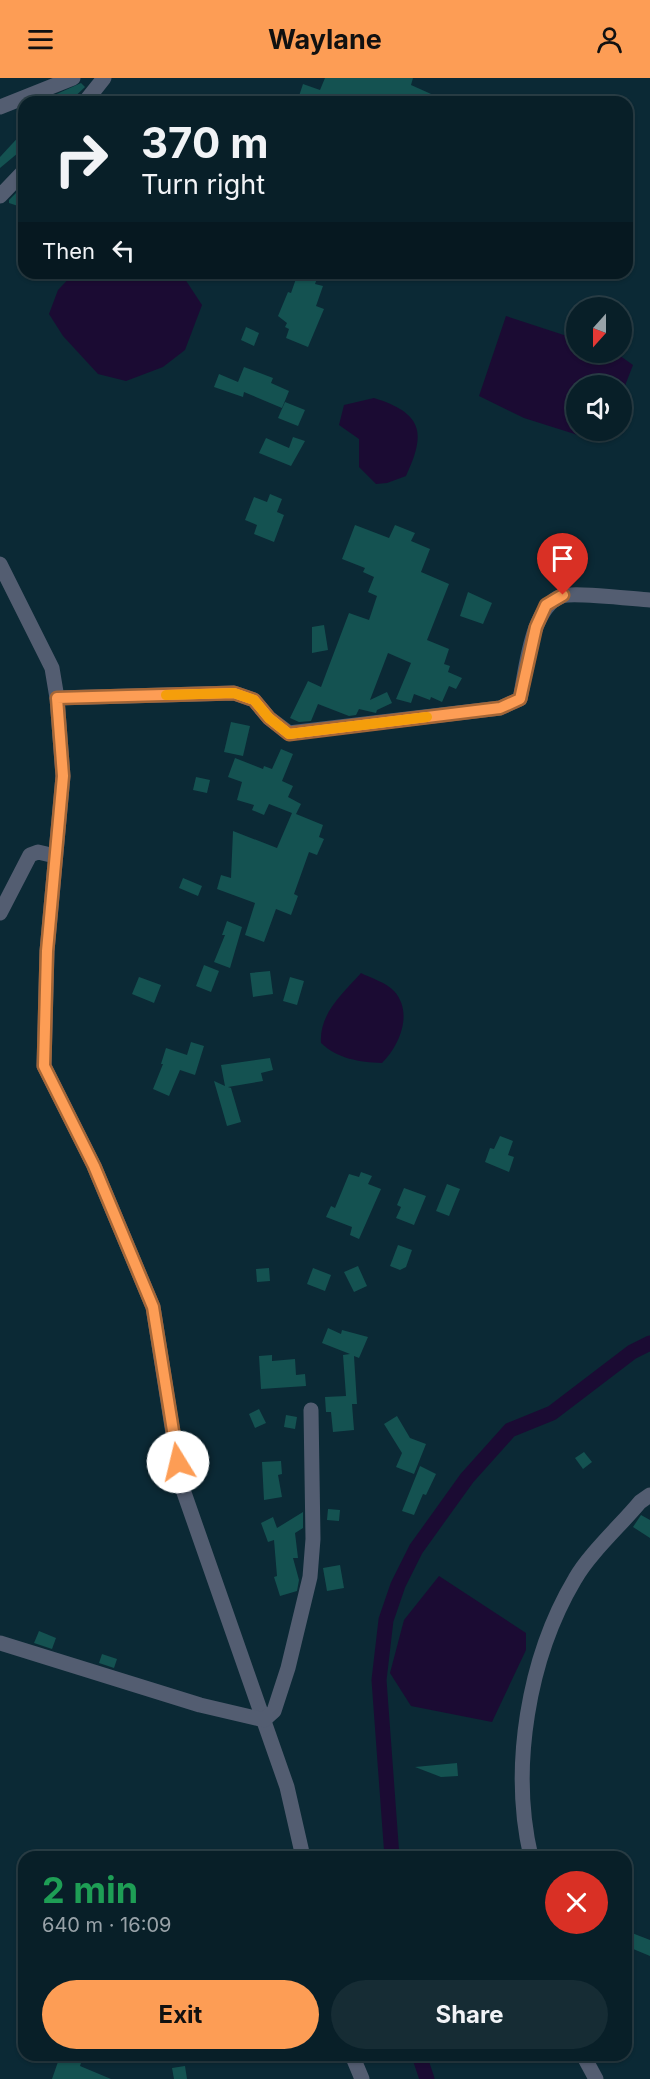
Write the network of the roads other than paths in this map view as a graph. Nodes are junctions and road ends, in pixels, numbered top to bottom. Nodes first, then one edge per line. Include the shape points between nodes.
1 (73, 78) edge
2 (102, 78) edge
3 (28, 96) edge
4 (89, 96) edge
5 (18, 100) edge
6 (0, 107) edge
7 (18, 177) edge
8 (0, 196) edge
9 (0, 564) edge
10 (650, 600) edge
11 (57, 698) junction
12 (55, 856) junction
13 (0, 913) edge
14 (311, 1410) dead end
15 (650, 1494) edge
16 (0, 1643) edge
17 (264, 1720) junction
18 (302, 1851) edge
19 (529, 1851) edge
20 (354, 2061) edge
21 (586, 2061) edge
22 (362, 2079) edge
23 (596, 2079) edge

1 - 3 street
2 - 4 street
5 - 6 street
7 - 8 street
9 - 11 street via 52,668
10 - 11 street via 563,595 546,605 536,627 520,699 500,708 289,734 254,700 234,693
11 - 12 street via 63,776
12 - 13 street via 38,852 30,855
12 - 17 street via 47,951 44,1066 94,1166 153,1307 181,1484
14 - 17 street via 310,1577 288,1668 274,1710
15 - 19 street via 575,1578 545,1649 531,1697 521,1760
16 - 17 street via 200,1705
17 - 18 street via 287,1787
20 - 22 street
21 - 23 street

